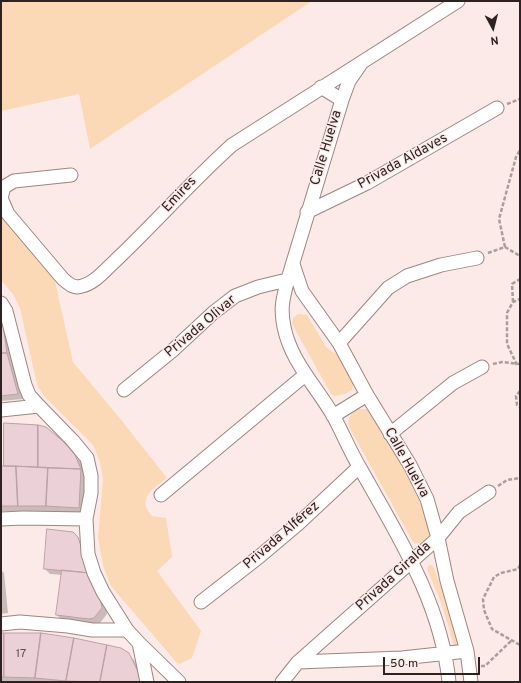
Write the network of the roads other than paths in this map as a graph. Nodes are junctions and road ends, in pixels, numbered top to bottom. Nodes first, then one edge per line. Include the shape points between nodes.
1 (458, 1) edge
2 (364, 60) junction
3 (321, 87) junction
4 (342, 100) junction
5 (497, 108) dead end
6 (71, 175) dead end
7 (307, 212) junction
8 (476, 258) road end
9 (293, 279) junction
10 (1, 303) edge
11 (339, 343) junction
12 (482, 367) road end
13 (305, 375) junction
14 (124, 390) dead end
15 (367, 395) junction
16 (39, 406) junction
17 (1, 410) edge
18 (333, 416) junction
19 (390, 434) junction
20 (359, 467) junction
21 (489, 492) road end
22 (161, 495) dead end
23 (1, 519) edge
24 (86, 519) junction
25 (438, 538) junction
26 (412, 562) junction
27 (200, 602) dead end
28 (1, 624) edge
29 (127, 630) junction
30 (139, 643) junction
31 (468, 651) junction
32 (444, 654) junction
33 (298, 662) junction
34 (470, 676) edge
35 (147, 682) edge
36 (179, 682) edge
37 (282, 682) edge
38 (449, 682) edge

1 - 2 street, Emires
2 - 3 street, Emires
2 - 4 street, Calle Huelva via 349,81
3 - 4 street
3 - 6 street, Emires via 232,144 144,234 92,282 77,287 68,284 58,274 8,214 1,198 4,187 14,182
4 - 7 street, Calle Huelva
5 - 7 street, Privada Aldaves via 367,183
7 - 9 street, Calle Huelva via 293,264
8 - 11 street via 441,265 407,276 388,288
9 - 11 street, Calle Huelva
9 - 13 street via 281,307 284,328
9 - 14 street, Privada Olivar via 235,296
10 - 16 street via 12,331 25,385 29,395
11 - 15 street, Calle Huelva
12 - 19 street via 453,384
13 - 18 street
13 - 22 street
15 - 18 street
15 - 19 street, Calle Huelva
16 - 17 street
16 - 24 street via 87,458 91,493
18 - 20 street
19 - 25 street, Calle Huelva via 428,499
20 - 26 street via 396,529
20 - 27 street, Privada Alférez via 298,524
21 - 25 street, Privada Giralda via 459,512
23 - 24 street
24 - 29 street via 88,554 94,573
25 - 26 street, Privada Giralda
25 - 31 street, Calle Huelva via 447,581
26 - 32 street via 436,621
26 - 33 street, Privada Giralda
28 - 29 street via 20,622 92,630
29 - 30 street
30 - 35 street
30 - 36 street
31 - 32 street
31 - 34 street, Calle Huelva
32 - 33 street
32 - 38 street
33 - 37 street, Privada Giralda

